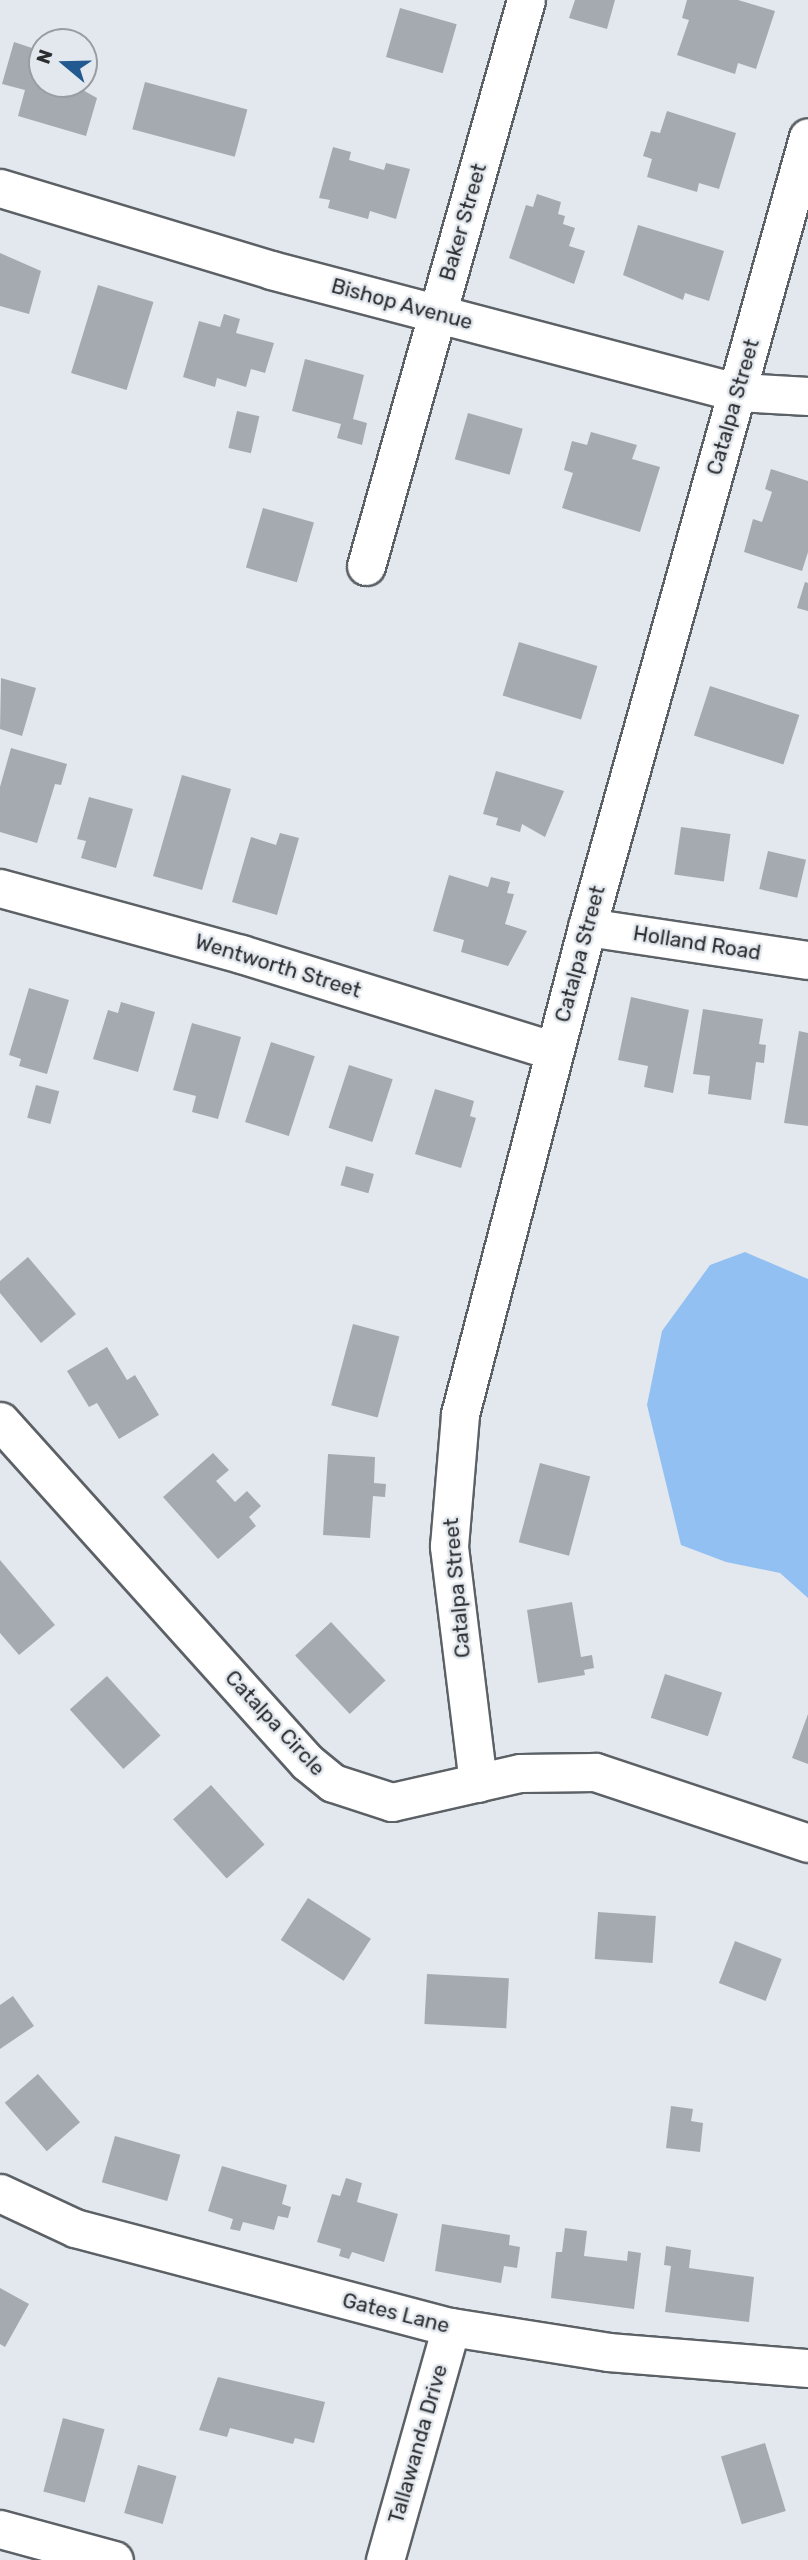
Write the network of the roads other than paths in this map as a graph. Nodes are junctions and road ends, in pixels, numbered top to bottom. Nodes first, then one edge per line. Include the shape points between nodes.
1 (526, 0) edge
2 (808, 138) edge
3 (0, 188) edge
4 (437, 313) junction
5 (737, 392) junction
6 (808, 396) edge
7 (366, 566) dead end
8 (0, 888) edge
9 (587, 926) junction
10 (808, 960) edge
11 (554, 1051) junction
12 (0, 1421) edge
13 (478, 1783) junction
14 (808, 1843) edge
15 (0, 2193) edge
16 (451, 2327) junction
17 (808, 2368) edge
18 (0, 2529) edge
19 (114, 2560) edge
20 (385, 2560) edge

1 - 4 street, Baker Street
2 - 5 street, Catalpa Street
3 - 4 street, Bishop Avenue
4 - 5 street, Bishop Avenue
4 - 7 street, Baker Street
5 - 6 street, Bishop Avenue
5 - 9 street, Catalpa Street
8 - 11 street, Wentworth Street via 241,954
9 - 10 street, Holland Road
9 - 11 street, Catalpa Street
11 - 13 street, Catalpa Street via 466,1388 453,1465 449,1546
12 - 13 street, Catalpa Circle via 307,1762 333,1783 392,1802
13 - 14 street, Catalpa Circle via 541,1771 595,1772
15 - 16 street, Gates Lane via 34,2213 75,2228
16 - 17 street, Gates Lane via 608,2352
16 - 20 street, Tallawanda Drive
18 - 19 street

